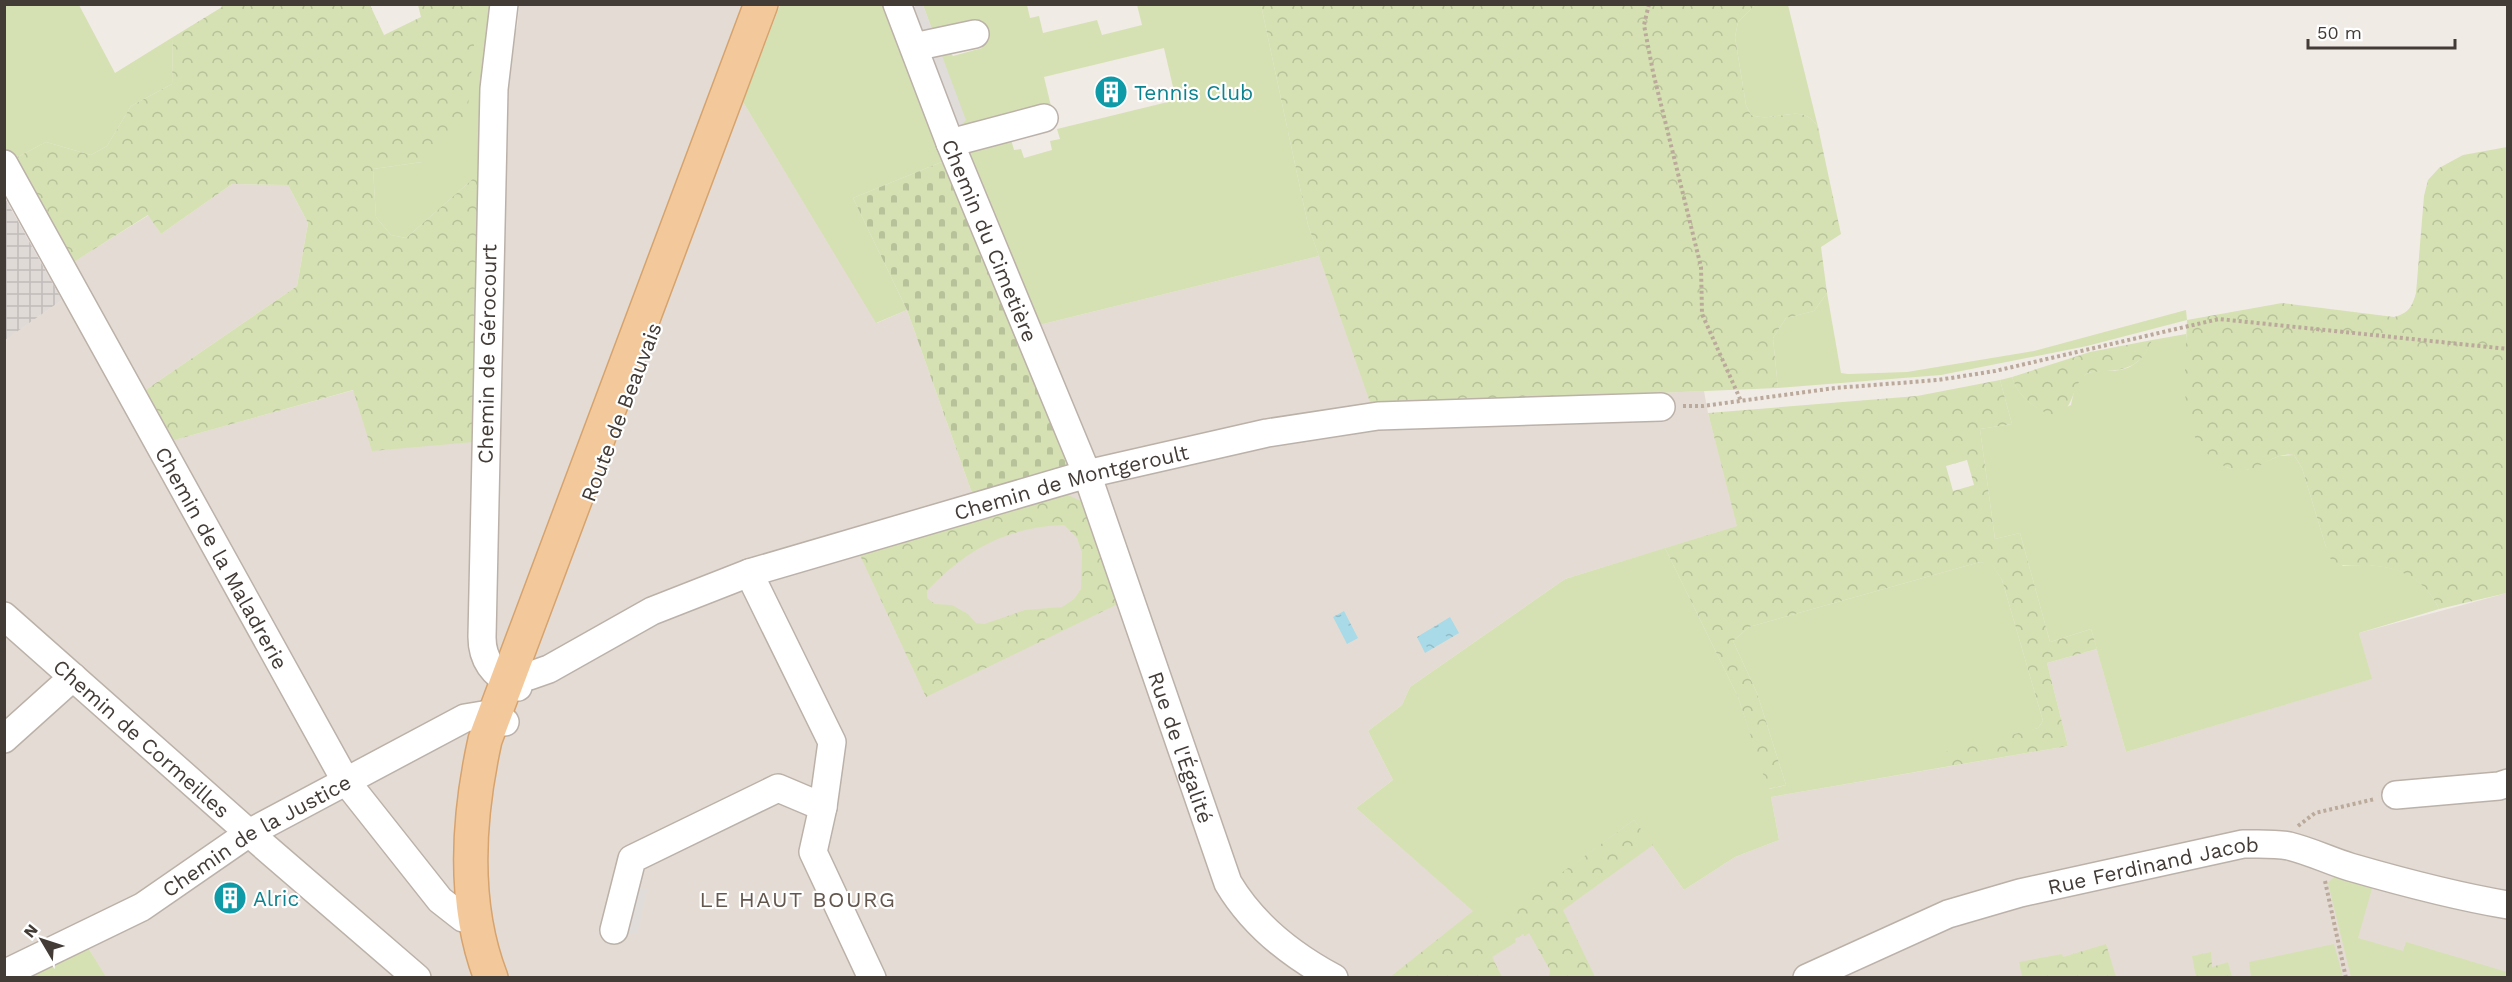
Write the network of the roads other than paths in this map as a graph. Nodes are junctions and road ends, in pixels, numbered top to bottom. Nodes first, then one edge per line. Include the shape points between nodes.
1 (504, 4) edge
2 (761, 4) edge
3 (773, 4) edge
4 (897, 4) edge
5 (975, 34) dead end
6 (914, 47) junction
7 (1044, 118) dead end
8 (950, 142) junction
9 (4, 164) edge
10 (1661, 407) road end
11 (1087, 474) junction
12 (749, 573) junction
13 (4, 616) edge
14 (73, 677) junction
15 (515, 679) junction
16 (500, 719) junction
17 (4, 739) edge
18 (345, 780) junction
19 (2508, 783) edge
20 (2396, 795) road end
21 (823, 807) junction
22 (249, 833) junction
23 (2508, 905) edge
24 (475, 921) junction
25 (614, 930) dead end
26 (8, 972) dead end
27 (417, 978) edge
28 (491, 978) edge
29 (872, 978) edge
30 (1335, 978) edge
31 (1807, 978) edge

1 - 15 street, Chemin de Gérocourt via 494,89 482,652 502,678
2 - 15 main road, Route de Beauvais
3 - 15 main road, Route de Beauvais
4 - 6 street, Chemin du Cimetière
5 - 6 street
6 - 8 street, Chemin du Cimetière
7 - 8 street
8 - 11 street, Chemin du Cimetière
9 - 18 street, Chemin de la Maladrerie
10 - 11 street, Chemin de Montgeroult via 1343,420 1266,433
11 - 12 street, Chemin de Montgeroult
11 - 30 street, Rue de l'Égalité via 1228,883 1250,914 1285,947
12 - 15 street, Chemin de Montgeroult via 652,612 536,675
12 - 21 street via 832,742
13 - 14 street, Chemin de Cormeilles
14 - 17 street
14 - 22 street, Chemin de Cormeilles
15 - 16 main road, Route de Beauvais
16 - 18 street, Chemin de la Justice via 489,714 465,718
16 - 24 main road, Route de Beauvais via 474,821 471,874
18 - 22 street, Chemin de la Justice
18 - 24 street, Chemin de la Maladrerie via 440,900 463,918
19 - 20 street
21 - 25 street via 778,788 633,859
21 - 29 street via 813,852
22 - 26 street, Chemin de la Justice via 142,907
22 - 27 street, Chemin de Cormeilles
23 - 31 street, Rue Ferdinand Jacob via 2326,860 2290,847 2243,844 2019,893 1948,914
24 - 28 main road, Route de Beauvais

